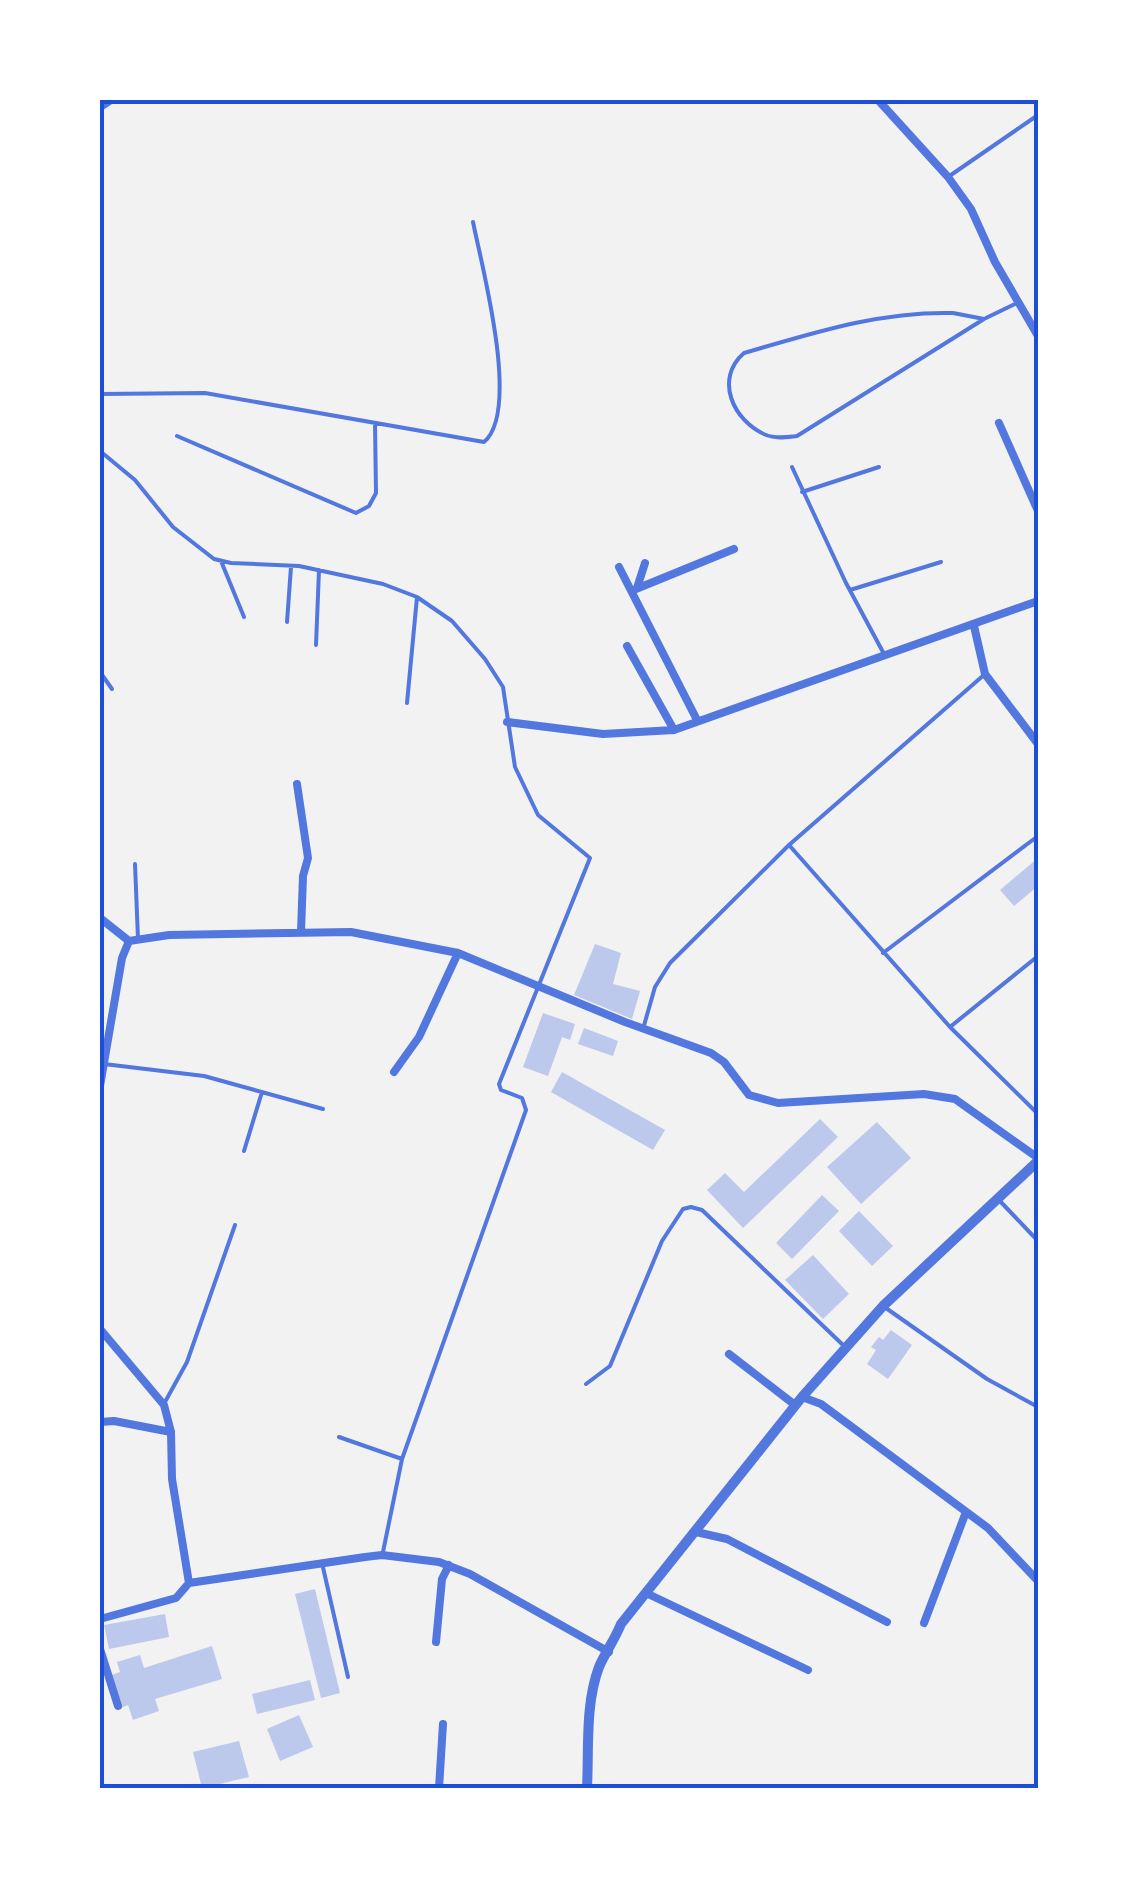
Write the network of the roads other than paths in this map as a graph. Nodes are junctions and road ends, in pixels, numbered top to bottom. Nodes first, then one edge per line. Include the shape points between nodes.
1 (109, 100) edge
2 (878, 100) edge
3 (100, 106) edge
4 (1038, 115) edge
5 (948, 176) junction
6 (473, 222) dead end
7 (1018, 303) junction
8 (984, 318) junction
9 (1035, 326) edge
10 (1038, 336) edge
11 (100, 394) edge
12 (999, 423) dead end
13 (375, 424) junction
14 (177, 436) dead end
15 (100, 451) edge
16 (792, 467) dead end
17 (878, 467) dead end
18 (802, 492) junction
19 (1038, 510) edge
20 (734, 549) dead end
21 (220, 561) junction
22 (941, 562) dead end
23 (646, 563) dead end
24 (291, 566) junction
25 (618, 568) dead end
26 (320, 570) junction
27 (850, 590) junction
28 (635, 593) junction
29 (417, 596) junction
30 (1038, 601) edge
31 (244, 616) dead end
32 (288, 622) dead end
33 (974, 626) junction
34 (316, 644) dead end
35 (627, 646) dead end
36 (884, 654) junction
37 (100, 672) edge
38 (985, 674) junction
39 (112, 690) dead end
40 (407, 703) dead end
41 (697, 720) junction
42 (508, 722) junction
43 (674, 730) junction
44 (1038, 744) edge
45 (297, 784) dead end
46 (1038, 836) edge
47 (788, 845) junction
48 (136, 864) dead end
49 (100, 918) edge
50 (301, 932) junction
51 (134, 940) junction
52 (883, 953) junction
53 (458, 954) junction
54 (1038, 956) edge
55 (538, 986) junction
56 (950, 1027) junction
57 (643, 1029) junction
58 (104, 1064) junction
59 (394, 1072) dead end
60 (100, 1086) edge
61 (262, 1092) junction
62 (323, 1109) dead end
63 (1038, 1114) edge
64 (244, 1151) dead end
65 (1038, 1160) edge
66 (998, 1199) junction
67 (235, 1225) dead end
68 (1038, 1241) edge
69 (883, 1306) junction
70 (100, 1329) edge
71 (846, 1348) junction
72 (729, 1354) dead end
73 (586, 1384) dead end
74 (798, 1401) junction
75 (164, 1405) junction
76 (1038, 1406) edge
77 (100, 1422) edge
78 (171, 1432) junction
79 (339, 1437) dead end
80 (402, 1459) junction
81 (966, 1512) junction
82 (696, 1532) junction
83 (382, 1555) junction
84 (322, 1563) junction
85 (449, 1564) junction
86 (1038, 1581) edge
87 (189, 1583) junction
88 (646, 1594) junction
89 (100, 1618) edge
90 (887, 1622) dead end
91 (924, 1623) dead end
92 (436, 1642) dead end
93 (100, 1649) edge
94 (609, 1652) junction
95 (808, 1670) dead end
96 (348, 1677) dead end
97 (118, 1706) dead end
98 (443, 1724) dead end
99 (439, 1788) edge
100 (587, 1788) edge

1 - 3 street
2 - 5 street
4 - 5 lane
5 - 7 street
6 - 13 lane via 501,366 491,436 484,442
7 - 8 lane
7 - 9 street
8 - 8 lane via 797,436 765,434 731,404 731,371 744,353 904,314
9 - 10 street
11 - 13 lane via 205,392
12 - 19 street
13 - 14 lane via 376,493 356,513
15 - 21 lane via 135,480 173,527
16 - 18 lane
17 - 18 lane
18 - 27 lane
20 - 28 street
21 - 24 lane
21 - 31 lane
22 - 27 lane
23 - 28 street
24 - 26 lane
24 - 32 lane
25 - 28 street
26 - 29 lane
26 - 34 lane
27 - 36 lane
28 - 41 street
29 - 40 lane
29 - 42 lane via 452,620 484,659 503,687
30 - 33 street
33 - 36 street
33 - 38 street
35 - 43 street
36 - 41 street
37 - 39 lane
38 - 44 street
38 - 47 lane
41 - 43 street
42 - 43 street via 602,734
42 - 55 lane via 515,767 538,814 590,858
45 - 50 street via 308,858
46 - 52 lane
47 - 52 lane
47 - 57 lane via 670,963
48 - 51 lane
49 - 51 street
50 - 51 street
50 - 53 street via 351,932
51 - 58 street via 122,958
52 - 56 lane
53 - 55 street
53 - 59 street
54 - 56 lane
55 - 57 street
55 - 80 lane via 499,1084 522,1098 526,1110
56 - 63 lane
57 - 65 street via 711,1053 749,1096 778,1103 924,1094 955,1099
58 - 60 street
58 - 61 lane via 204,1076
61 - 62 lane
61 - 64 lane
65 - 66 street
66 - 68 lane
66 - 69 street
67 - 75 lane via 188,1362
69 - 71 street
69 - 76 lane
70 - 75 street
71 - 73 lane via 727,1232 691,1207 662,1241 610,1366
71 - 74 street
72 - 74 street
74 - 81 street via 820,1404
74 - 82 street
75 - 78 street
77 - 78 street
78 - 87 street
79 - 80 lane
80 - 83 lane
81 - 86 street
81 - 91 street
82 - 88 street
82 - 90 street via 727,1539
83 - 84 street
83 - 85 street
84 - 87 street
84 - 96 lane
85 - 92 street
85 - 94 street
87 - 89 street via 176,1598
88 - 94 street
88 - 95 street
93 - 97 street
94 - 100 street via 592,1692
98 - 99 street

